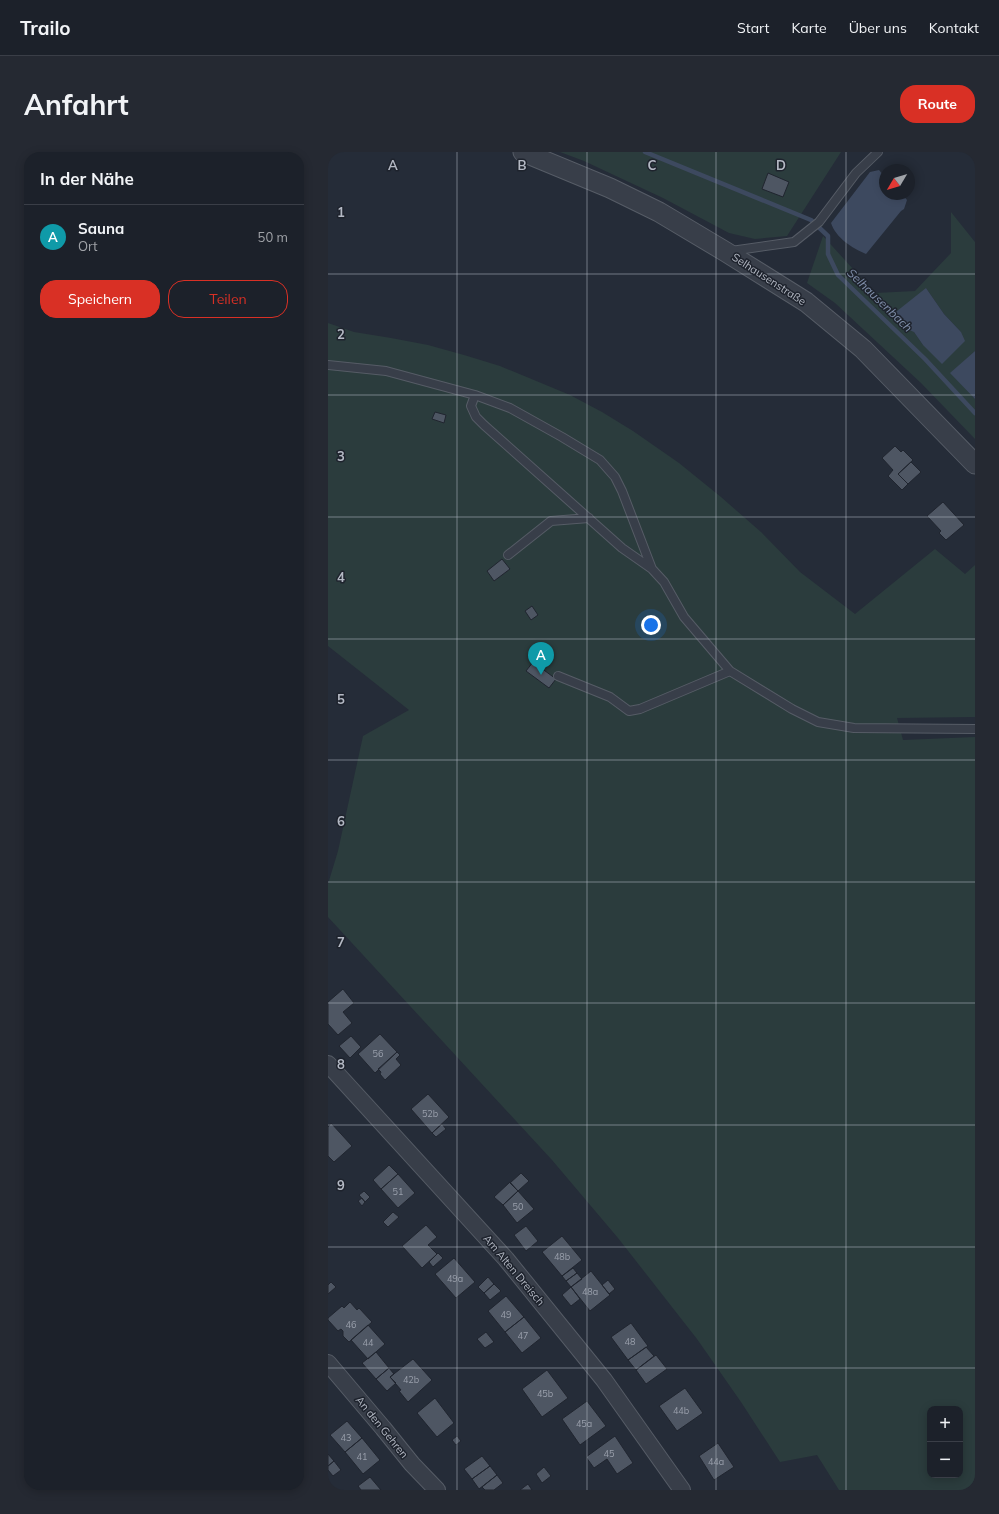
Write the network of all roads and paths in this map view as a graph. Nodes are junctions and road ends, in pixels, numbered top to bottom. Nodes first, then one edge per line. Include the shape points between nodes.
1 (523, 152) edge
2 (878, 152) edge
3 (726, 252) junction
4 (328, 365) edge
5 (475, 394) junction
6 (975, 464) edge
7 (589, 518) junction
8 (508, 555) dead end
9 (652, 569) junction
10 (730, 671) junction
11 (558, 676) dead end
12 (975, 729) edge
13 (328, 1064) edge
14 (328, 1363) edge
15 (437, 1490) edge
16 (682, 1490) edge

1 - 3 street, Selhausenstraße via 610,188 659,212
2 - 3 lane via 856,173 817,225 794,242
3 - 6 street, Selhausenstraße via 806,302 863,349
4 - 5 lane via 386,371
5 - 7 lane via 471,406 480,421
5 - 9 lane via 510,408 600,460 615,477 622,491
7 - 8 lane via 551,522
7 - 9 lane via 622,548
9 - 10 lane via 664,582 684,616
10 - 11 lane via 629,711 610,697
10 - 12 lane via 818,722 878,730
13 - 16 street, Am Alten Dreisch via 506,1259 604,1380
14 - 15 street, An den Gehren via 412,1464

